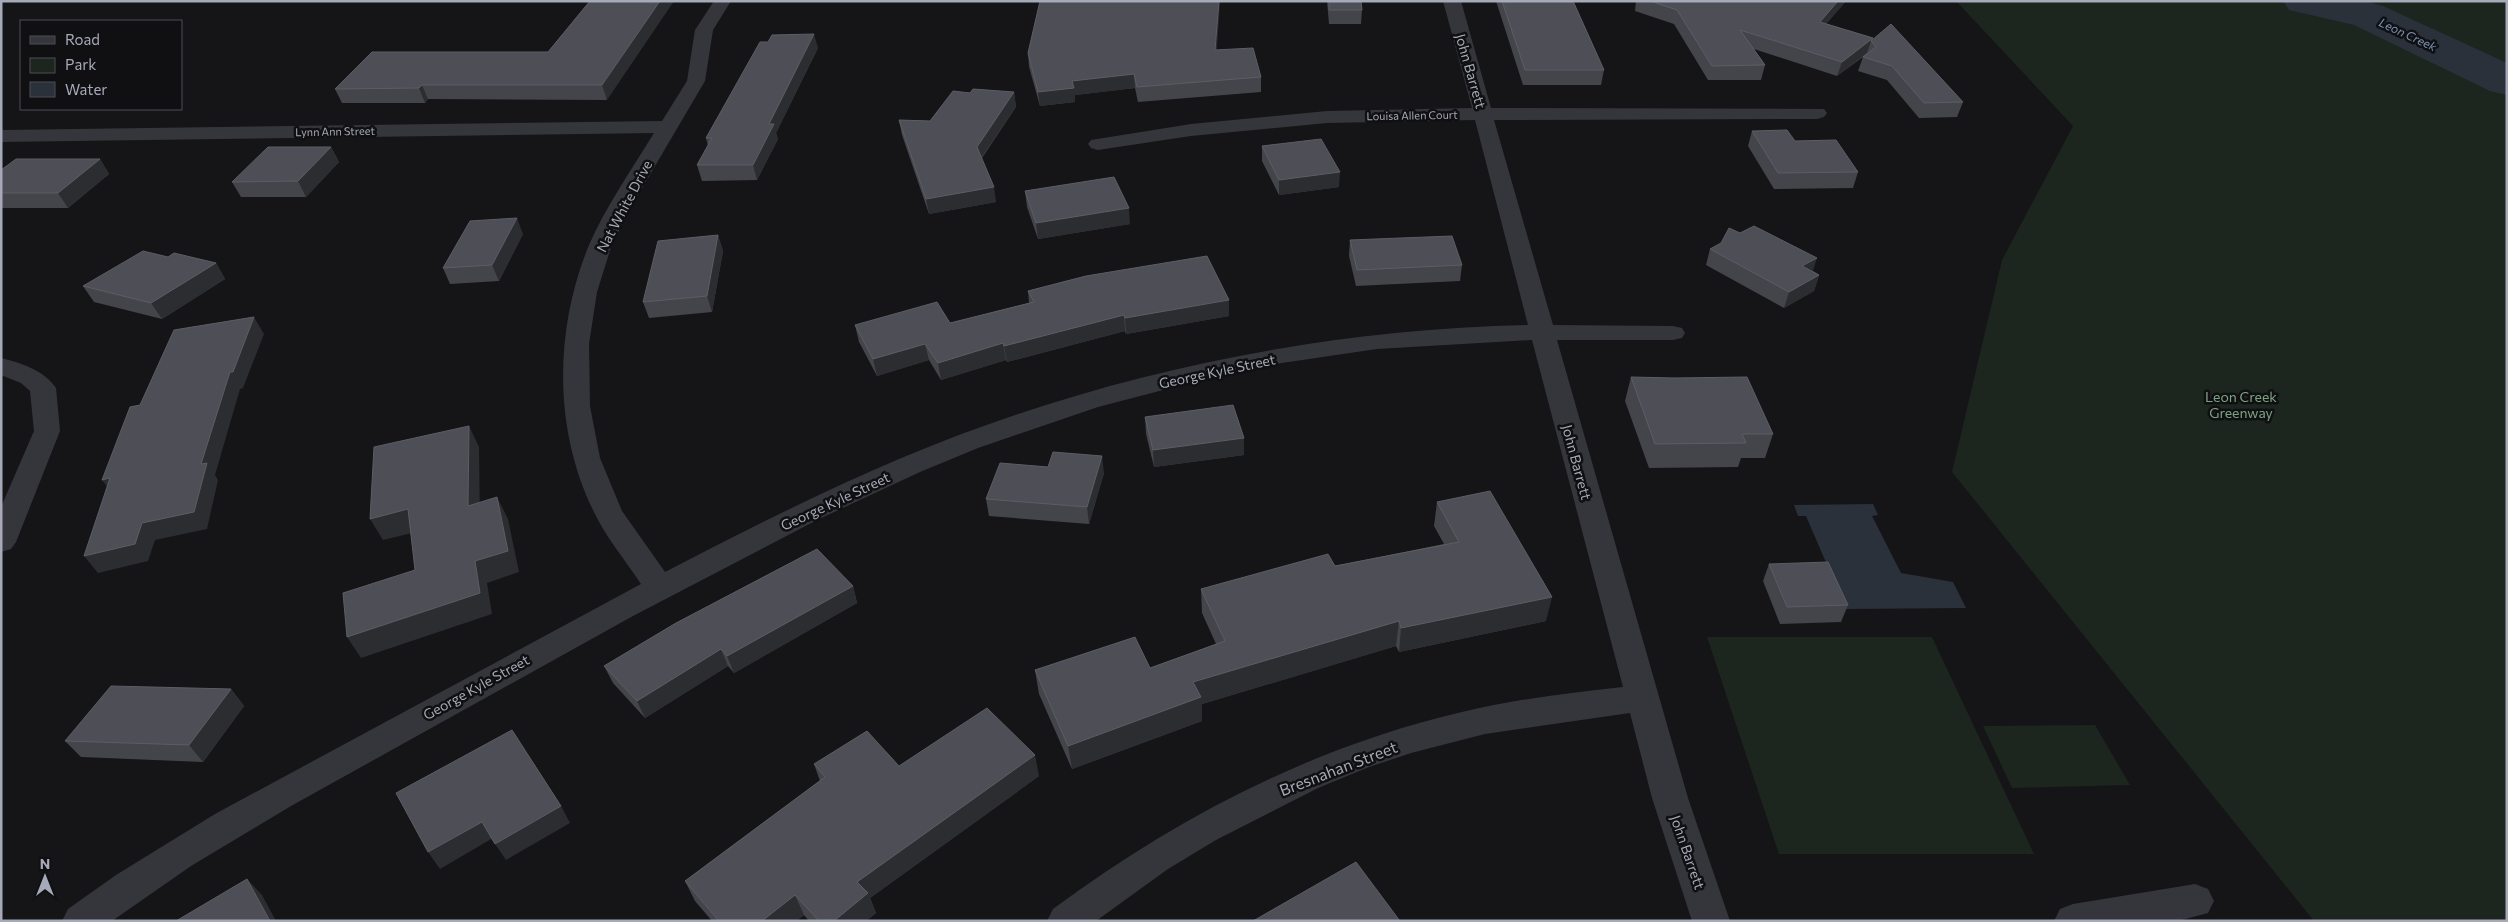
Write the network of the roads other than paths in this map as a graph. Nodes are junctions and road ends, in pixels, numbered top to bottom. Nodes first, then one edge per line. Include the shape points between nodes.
1 (723, 1) edge
2 (1452, 1) edge
3 (1817, 113) dead end
4 (1483, 114) junction
5 (669, 127) junction
6 (1, 136) edge
7 (1098, 144) dead end
8 (1541, 331) junction
9 (1673, 333) dead end
10 (1, 366) edge
11 (1, 542) edge
12 (659, 587) junction
13 (1642, 698) junction
14 (2196, 901) dead end
15 (82, 921) edge
16 (1066, 921) edge
17 (1711, 921) edge
18 (2072, 921) edge

1 - 5 street, Nat White Drive via 704,30 696,81
2 - 4 street, John Barrett
3 - 4 street, Louisa Allen Court
4 - 7 street, Louisa Allen Court via 1327,118 1191,130
4 - 8 street, John Barrett
5 - 6 street, Lynn Ann Street
5 - 12 street, Nat White Drive via 601,244 585,292 577,344 577,406 586,458 609,514
8 - 9 street, George Kyle Street
8 - 12 street, George Kyle Street via 1440,335 1333,347 1214,369 1097,399 979,438 856,488
8 - 13 street, John Barrett
10 - 11 street via 30,377 43,388 47,431
12 - 15 street, George Kyle Street via 235,819 135,881
13 - 16 street, Bresnahan Street via 1553,708 1470,724 1370,753 1280,789 1190,836 1100,893
13 - 17 street, John Barrett via 1670,798
14 - 18 street

